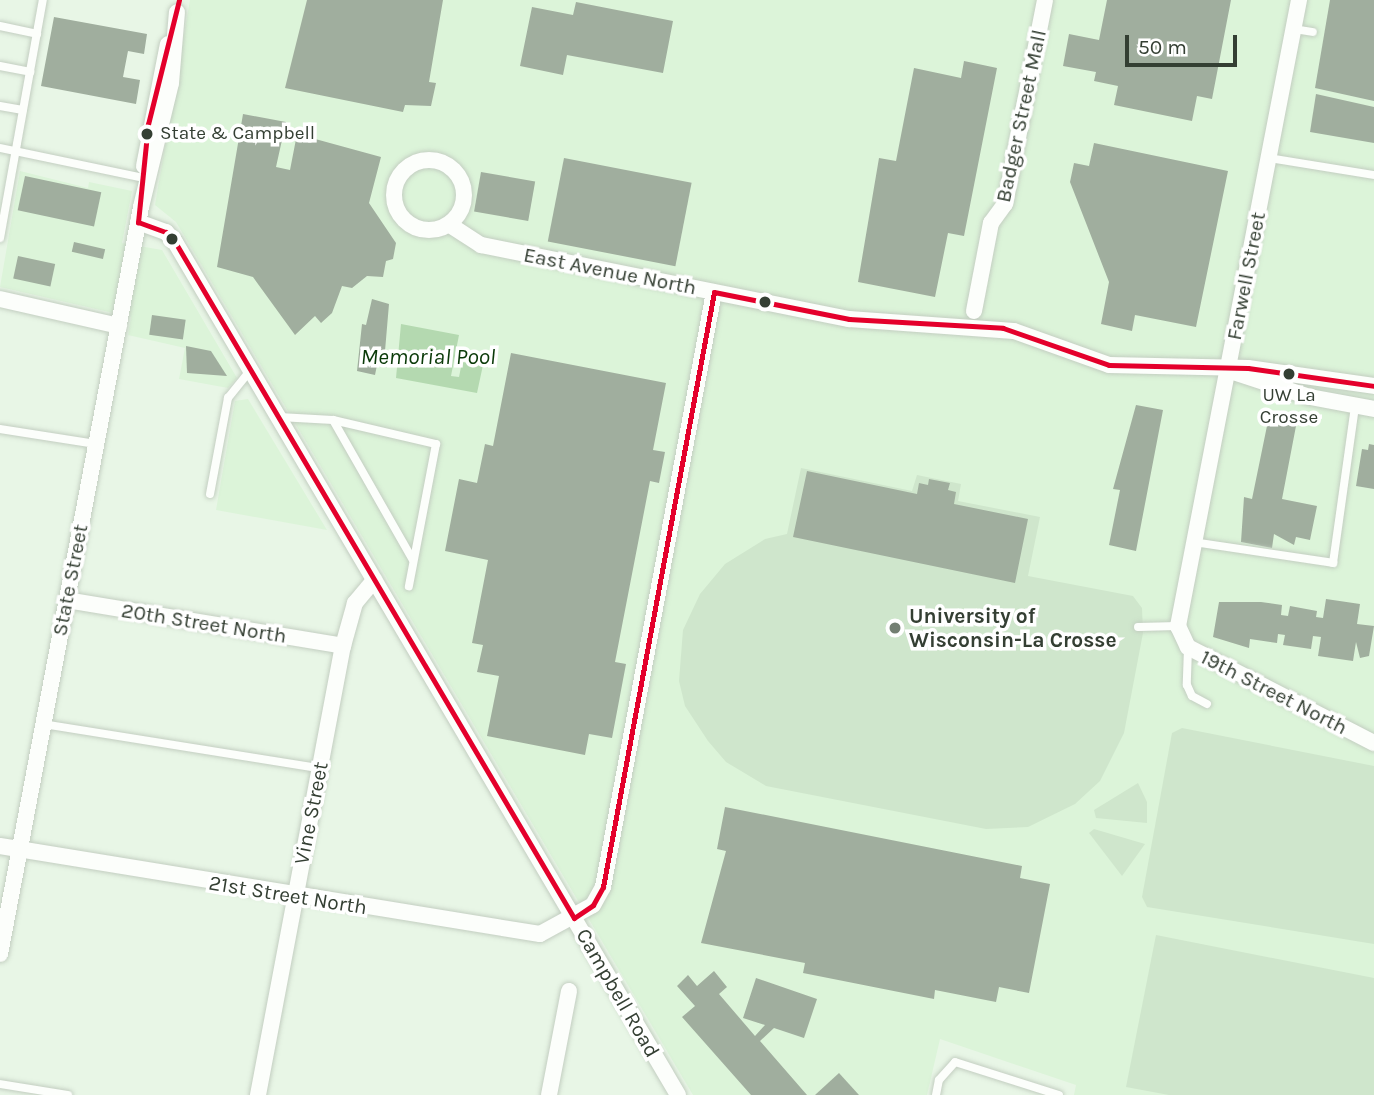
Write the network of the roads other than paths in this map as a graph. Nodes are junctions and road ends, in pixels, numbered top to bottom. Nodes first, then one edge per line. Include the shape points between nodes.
1 (1045, 0) edge
2 (1299, 0) edge
3 (40, 1) edge
4 (178, 6) edge
5 (0, 26) edge
6 (1294, 29) junction
7 (1313, 32) dead end
8 (37, 34) junction
9 (0, 66) edge
10 (30, 72) junction
11 (0, 106) edge
12 (23, 110) junction
13 (0, 148) edge
14 (16, 151) junction
15 (1269, 158) junction
16 (1374, 175) edge
17 (143, 178) junction
18 (139, 215) junction
19 (450, 225) junction
20 (0, 238) edge
21 (714, 292) junction
22 (0, 299) edge
23 (974, 311) dead end
24 (118, 326) junction
25 (1228, 369) junction
26 (248, 372) junction
27 (1374, 386) edge
28 (1355, 406) junction
29 (1374, 409) edge
30 (276, 417) junction
31 (333, 420) junction
32 (0, 429) edge
33 (96, 444) junction
34 (210, 494) dead end
35 (1193, 542) junction
36 (414, 561) junction
37 (374, 580) junction
38 (409, 586) dead end
39 (66, 600) junction
40 (1138, 627) dead end
41 (1182, 636) junction
42 (342, 646) junction
43 (1207, 704) dead end
44 (43, 724) junction
45 (1374, 743) edge
46 (319, 768) junction
47 (0, 846) edge
48 (20, 849) junction
49 (295, 897) junction
50 (574, 918) junction
51 (0, 954) edge
52 (569, 991) dead end
53 (0, 1084) edge
54 (68, 1095) edge
55 (258, 1095) edge
56 (549, 1095) edge
57 (678, 1095) edge
58 (936, 1095) edge
59 (1059, 1095) edge

1 - 23 street, Badger Street Mall via 1005,204 991,223
2 - 6 street, Farwell Street
3 - 8 lane
4 - 17 street, State Street via 155,91
4 - 18 street, State Street via 172,83
5 - 8 lane
6 - 7 lane
6 - 15 street, Farwell Street
8 - 10 lane
9 - 10 lane
10 - 12 lane
11 - 12 lane
12 - 14 lane
13 - 14 lane
14 - 17 lane
14 - 20 lane
15 - 16 lane
15 - 25 street, Farwell Street
17 - 18 street, State Street
18 - 24 street, State Street
18 - 26 street, Campbell Road via 175,242
19 - 19 street via 459,173 441,159 418,159 404,174 398,213 413,229 425,232
19 - 21 street, East Avenue North via 481,245
21 - 25 street, East Avenue North via 849,319 1003,328 1109,365
21 - 50 street, 21st Street North via 603,887 593,905
22 - 24 street
24 - 33 street, State Street
25 - 27 street, East Avenue North
25 - 28 street, East Avenue North
25 - 35 street, Farwell Street
26 - 30 street, Campbell Road
26 - 34 lane via 228,398
28 - 29 street, East Avenue North
28 - 35 lane via 1333,563
30 - 31 lane
30 - 37 street, Campbell Road
31 - 36 lane
31 - 36 lane via 436,444
32 - 33 lane
33 - 39 street, State Street
35 - 41 street, Farwell Street
36 - 38 lane
37 - 42 street, Vine Street via 355,603
37 - 50 street, Campbell Road
39 - 42 street, 20th Street North
39 - 44 street, State Street
40 - 41 lane
41 - 43 lane via 1187,685 1192,696
41 - 45 street, 19th Street North
42 - 46 street, Vine Street
44 - 46 lane
44 - 48 street, State Street
46 - 49 street, Vine Street
47 - 48 street, 21st Street North
48 - 49 street, 21st Street North
48 - 51 street, State Street
49 - 50 street, 21st Street North via 540,934
49 - 55 street, Vine Street
50 - 57 street, Campbell Road
52 - 56 street
53 - 54 lane
58 - 59 lane via 939,1080 955,1062

